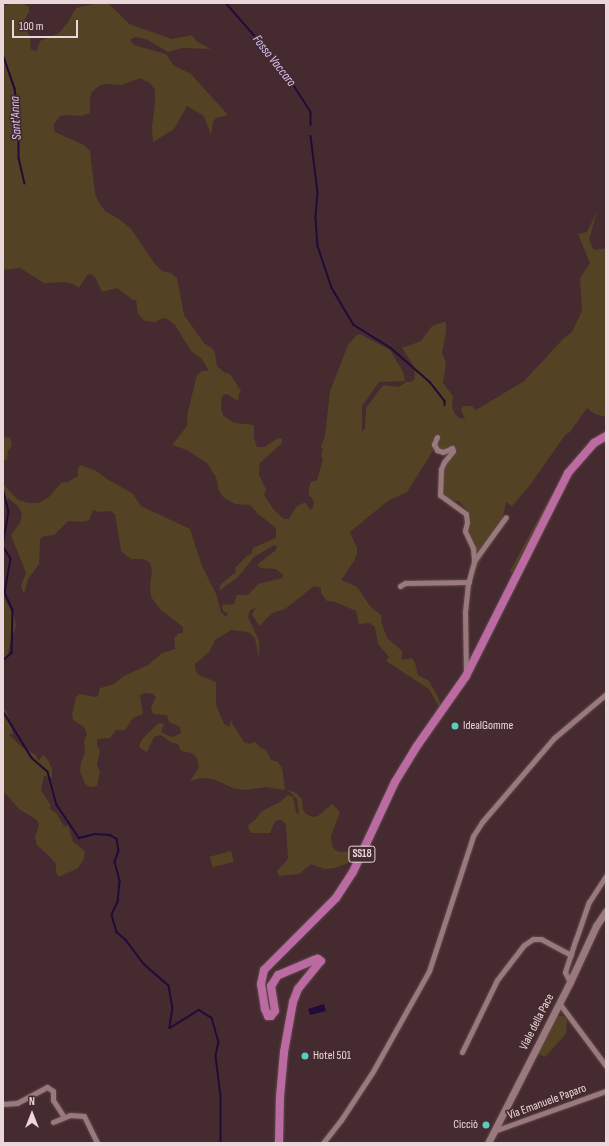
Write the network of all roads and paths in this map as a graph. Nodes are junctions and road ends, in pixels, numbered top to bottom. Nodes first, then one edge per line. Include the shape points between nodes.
1 (606, 436) edge
2 (437, 437) dead end
3 (506, 517) dead end
4 (474, 561) junction
5 (469, 582) junction
6 (400, 586) dead end
7 (466, 676) junction
8 (606, 694) edge
9 (606, 876) edge
10 (606, 910) edge
11 (571, 955) junction
12 (570, 982) junction
13 (559, 1003) junction
14 (462, 1052) dead end
15 (606, 1066) edge
16 (606, 1091) edge
17 (3, 1104) edge
18 (64, 1117) junction
19 (53, 1122) dead end
20 (494, 1131) junction
21 (97, 1143) edge
22 (279, 1143) edge
23 (324, 1143) edge
24 (488, 1143) edge

1 - 7 main road, SS18 via 594,443 568,473
2 - 4 street via 434,444 437,450 443,452 452,448 453,451 441,469 440,495 466,514 465,532 473,548
3 - 4 street
4 - 5 street
5 - 6 street via 405,583
5 - 7 street via 465,612
7 - 22 main road, SS18 via 395,782 353,872 336,898 264,970 261,984 265,1009 268,1016 271,1016 275,1011 271,986 278,975 314,960 321,961 298,989 293,1002 284,1052
8 - 23 street via 554,738 473,836 429,971 372,1073
9 - 11 street via 589,902
10 - 12 main road, Viale della Pace
11 - 12 street via 565,972
11 - 14 street via 541,939 533,939 524,945 497,980
12 - 13 main road, Viale della Pace
13 - 15 street
13 - 20 main road, Viale della Pace
16 - 20 street, Via Emanuele Paparo
17 - 18 street via 17,1103 47,1087 53,1091 53,1100
18 - 19 street
18 - 21 street via 77,1114 84,1116
20 - 24 main road, Viale della Pace

